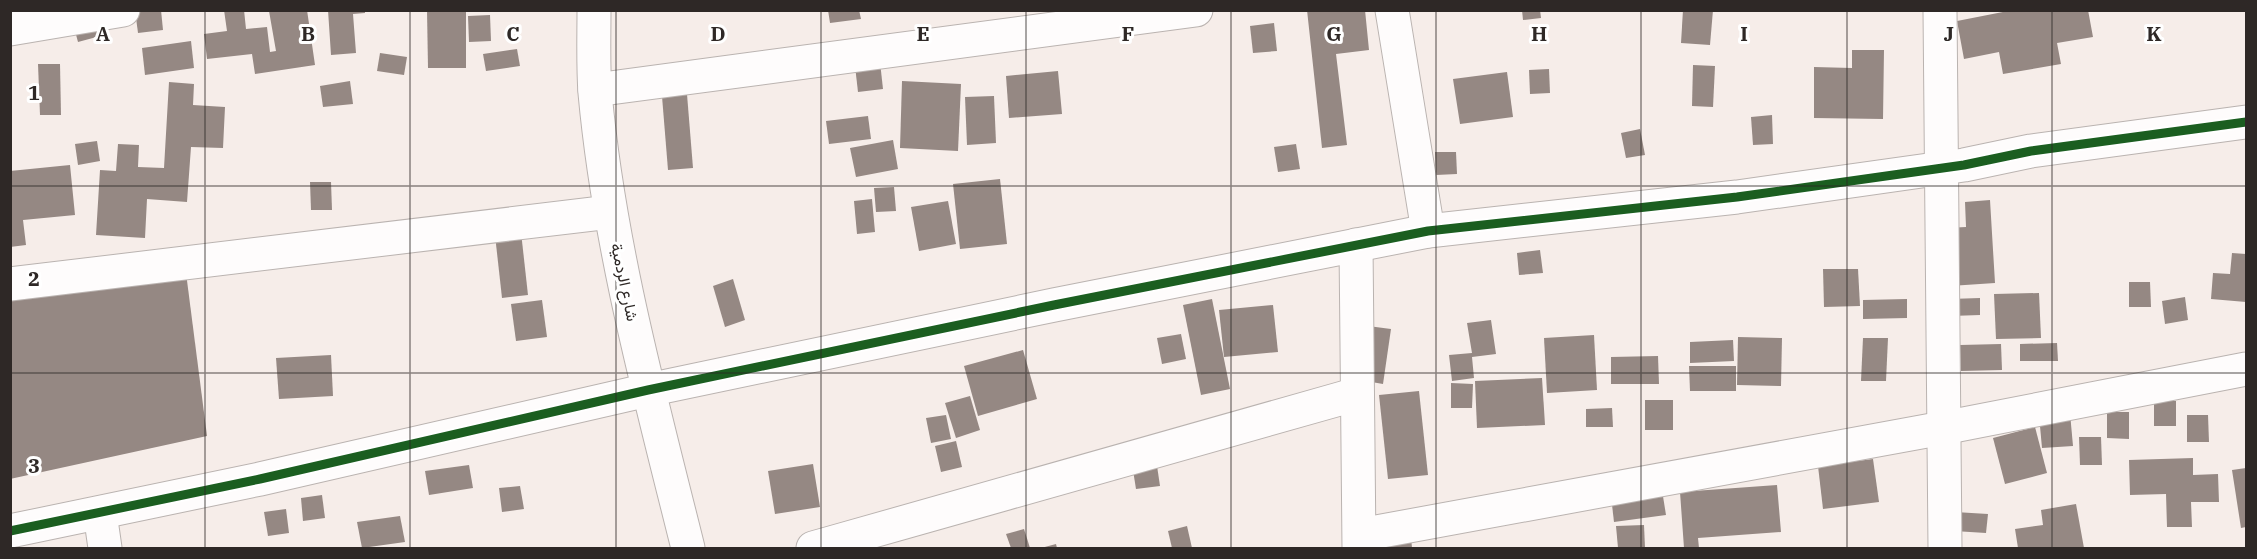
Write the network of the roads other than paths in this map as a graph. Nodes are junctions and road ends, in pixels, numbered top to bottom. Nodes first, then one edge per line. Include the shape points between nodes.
1 (123, 10) edge
2 (594, 10) edge
3 (1196, 10) edge
4 (1392, 10) edge
5 (1940, 10) edge
6 (10, 29) edge
7 (595, 90) junction
8 (2247, 122) edge
9 (1942, 168) junction
10 (610, 212) junction
11 (1428, 231) junction
12 (1356, 245) junction
13 (10, 284) edge
14 (2247, 369) edge
15 (648, 390) junction
16 (1357, 394) junction
17 (1943, 428) junction
18 (100, 513) junction
19 (10, 531) edge
20 (1360, 542) edge
21 (105, 549) edge
22 (688, 549) edge
23 (813, 549) edge
24 (1945, 549) edge

1 - 6 street
2 - 7 street, شارع الردمية
3 - 7 street
4 - 11 street
5 - 9 street
7 - 10 street, شارع الردمية
8 - 9 street via 2031,151
9 - 11 street via 1737,197
9 - 17 street
10 - 13 street
10 - 15 street, شارع الردمية
11 - 12 street
12 - 15 street
12 - 16 street
14 - 17 street
15 - 18 street
15 - 22 street, شارع الردمية
16 - 20 street
16 - 23 street
17 - 20 street
17 - 24 street
18 - 19 street
18 - 21 street

